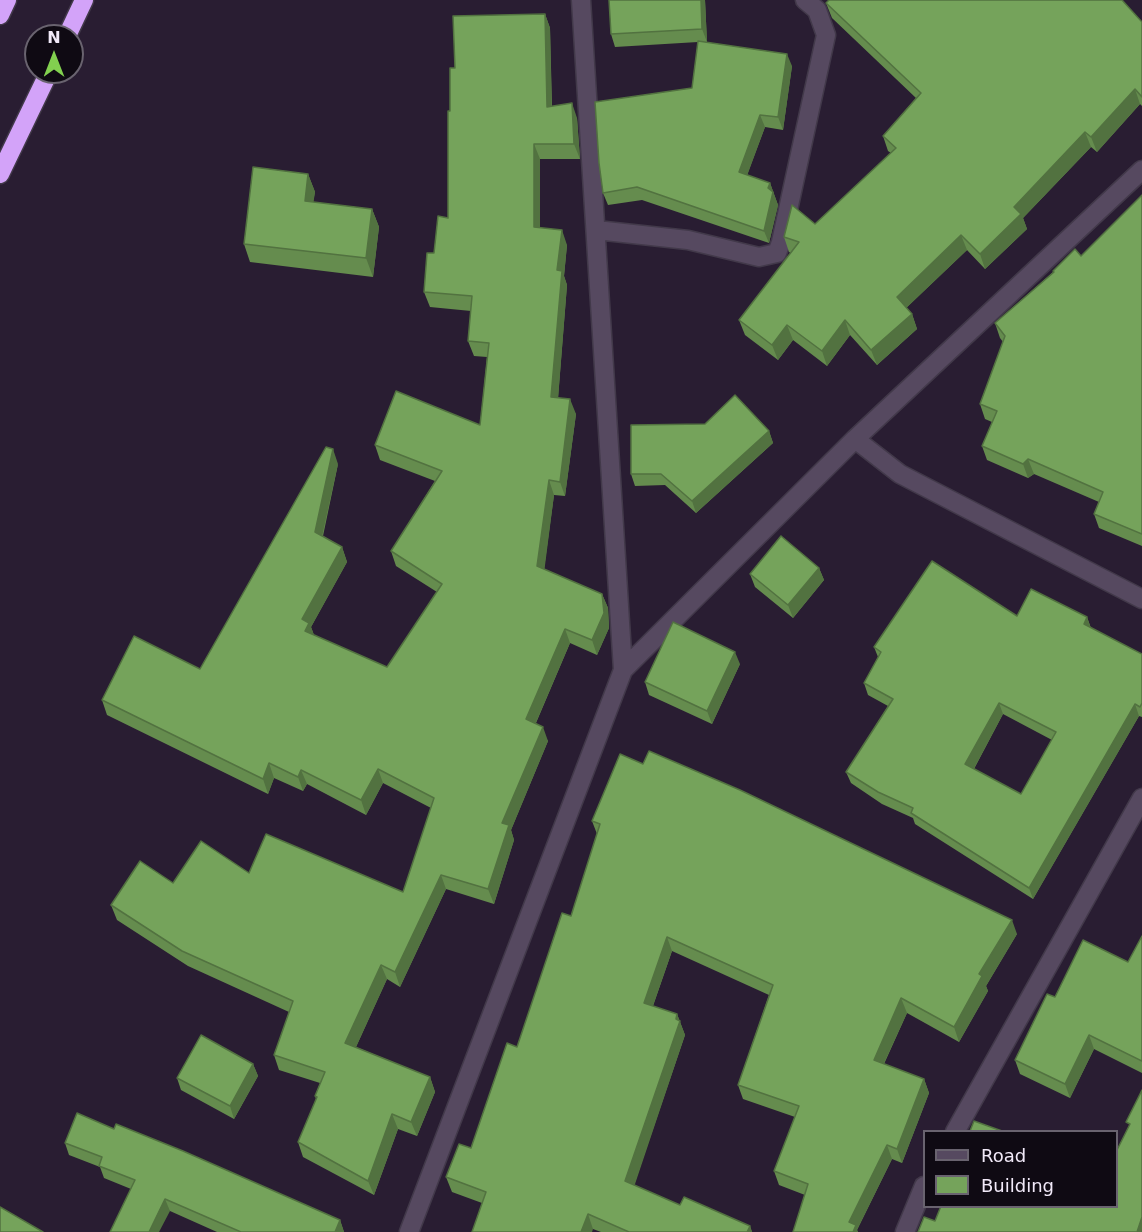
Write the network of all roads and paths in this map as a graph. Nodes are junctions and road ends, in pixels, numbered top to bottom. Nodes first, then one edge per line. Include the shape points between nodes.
1 (7, 0) edge
2 (84, 0) edge
3 (581, 0) edge
4 (805, 0) edge
5 (0, 15) edge
6 (73, 24) edge
7 (43, 84) edge
8 (1142, 170) edge
9 (0, 174) edge
10 (596, 230) junction
11 (855, 439) junction
12 (1142, 599) edge
13 (623, 670) junction
14 (1142, 798) edge
15 (956, 1130) edge
16 (923, 1188) edge
17 (409, 1232) edge
18 (905, 1232) edge

1 - 5 highway
2 - 6 highway
3 - 10 street
4 - 10 street via 817,10 826,35 777,253 759,257 688,240
7 - 9 highway
8 - 11 street
10 - 13 street
11 - 12 street via 900,474
11 - 13 street
13 - 17 street
14 - 15 street
16 - 18 street

